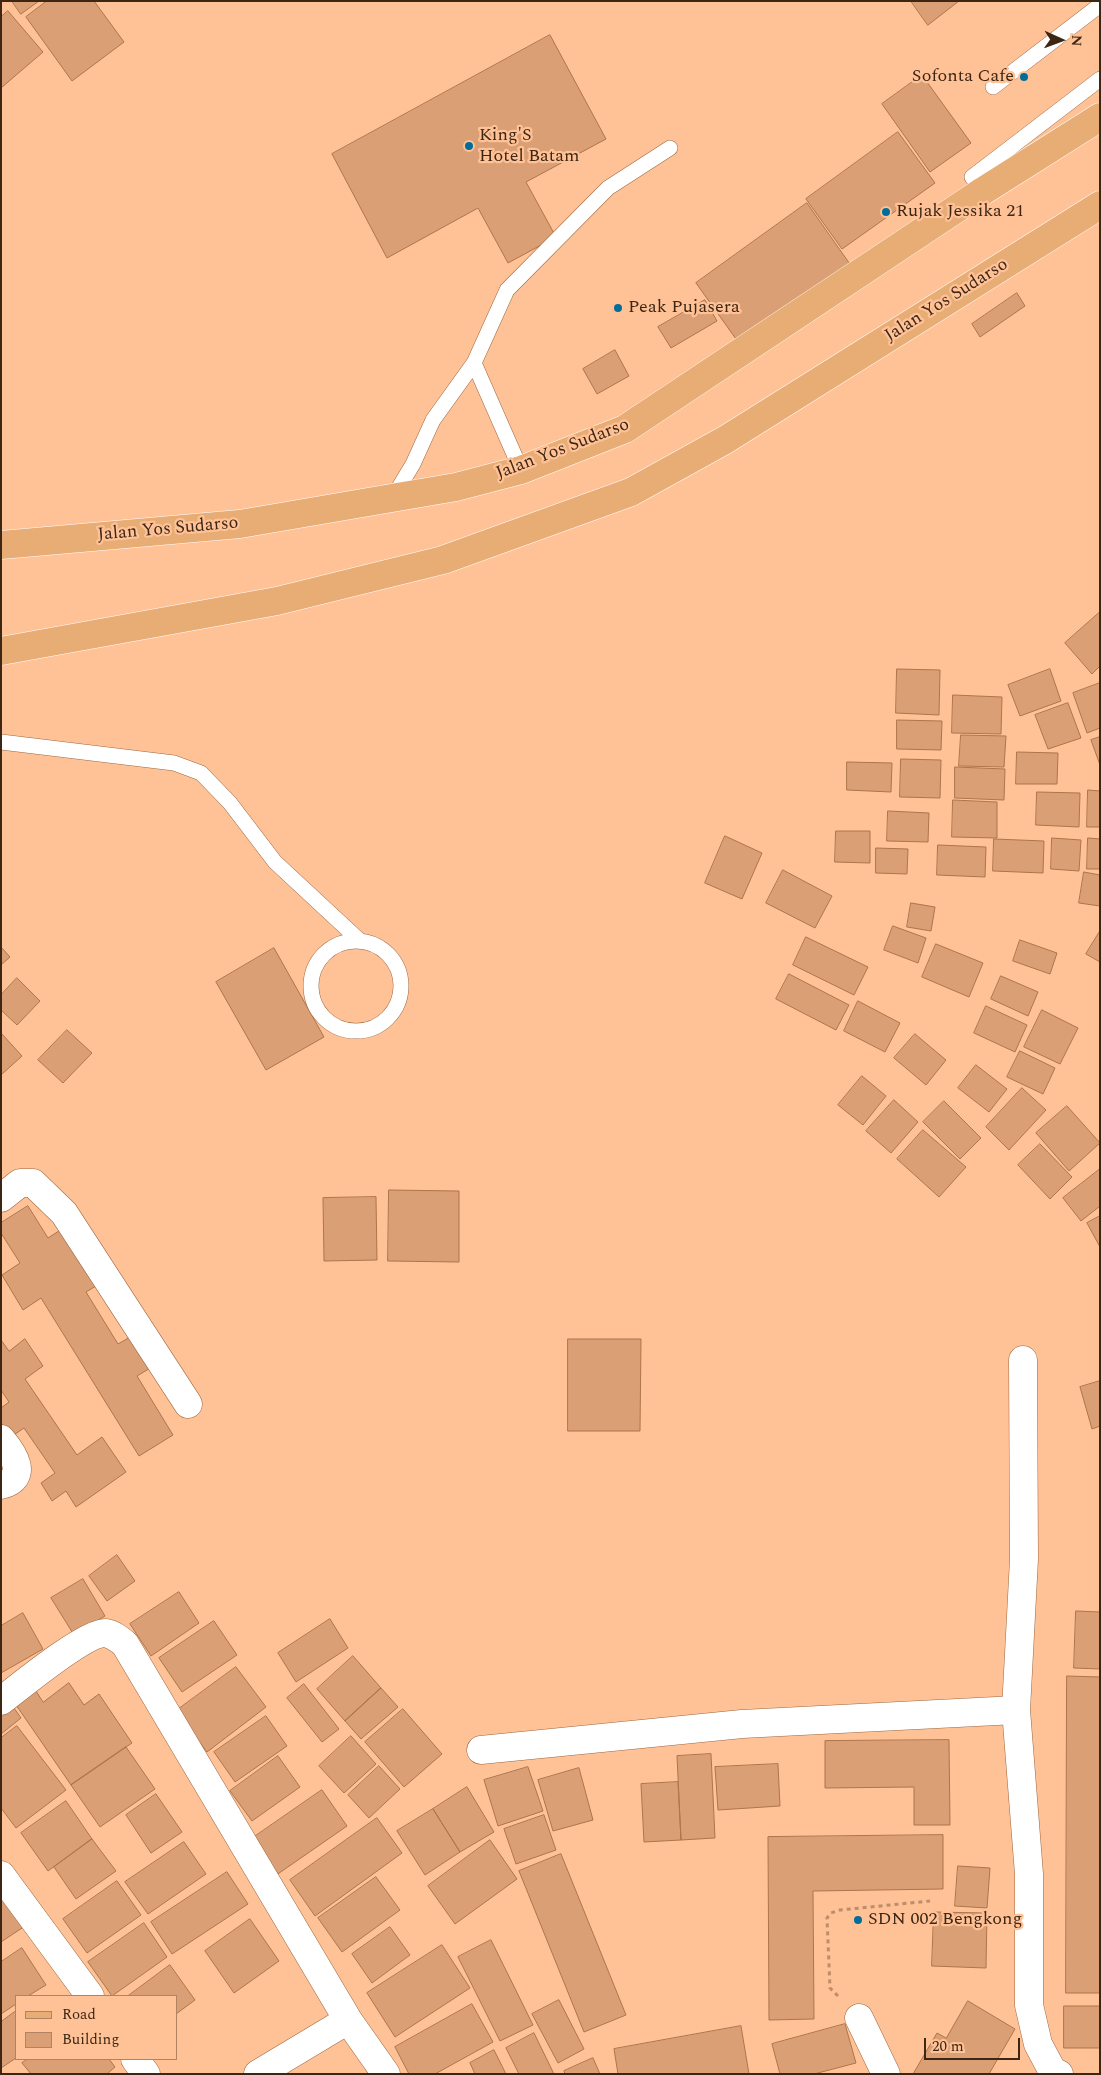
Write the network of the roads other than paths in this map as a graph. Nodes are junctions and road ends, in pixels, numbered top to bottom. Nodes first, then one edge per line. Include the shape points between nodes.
1 (1100, 5) edge
2 (1100, 79) edge
3 (993, 86) dead end
4 (1100, 117) edge
5 (670, 148) dead end
6 (983, 191) junction
7 (1100, 205) edge
8 (474, 363) junction
9 (521, 470) junction
10 (392, 499) junction
11 (1, 546) edge
12 (1, 651) edge
13 (1, 742) edge
14 (359, 940) junction
15 (1, 1198) edge
16 (1022, 1360) dead end
17 (188, 1404) dead end
18 (1, 1440) edge
19 (1, 1485) edge
20 (1, 1701) edge
21 (1016, 1710) junction
22 (481, 1750) dead end
23 (1, 1875) edge
24 (89, 1995) edge
25 (860, 2018) road end
26 (348, 2020) junction
27 (136, 2060) edge
28 (146, 2074) edge
29 (258, 2074) edge
30 (386, 2074) edge
31 (886, 2074) edge
32 (1059, 2074) edge

1 - 3 lane
2 - 6 lane via 972,177
4 - 6 main road, Jalan Yos Sudarso
5 - 8 lane via 608,188 507,290
6 - 9 main road, Jalan Yos Sudarso via 625,429
7 - 12 main road, Jalan Yos Sudarso via 725,440 631,492 443,560 277,601
8 - 9 lane
8 - 10 lane via 433,420 413,464
9 - 10 main road, Jalan Yos Sudarso via 456,488
10 - 11 main road, Jalan Yos Sudarso via 240,524
13 - 14 lane via 174,763 201,773 230,803 275,862
14 - 14 lane via 388,953 397,966 400,996 384,1022 357,1031 343,1030 330,1023 313,1001 310,987 312,972 318,959 329,949 343,942
15 - 17 street via 20,1183 33,1183 64,1213
16 - 21 street via 1024,1559
18 - 19 street via 15,1457 17,1468 8,1484
20 - 26 street via 63,1654 92,1638 104,1633 125,1644
21 - 22 street via 742,1724
21 - 32 street via 1029,1874 1029,2004 1038,2044 1053,2072
23 - 24 street
25 - 31 street
26 - 29 street
26 - 30 street
27 - 28 street

